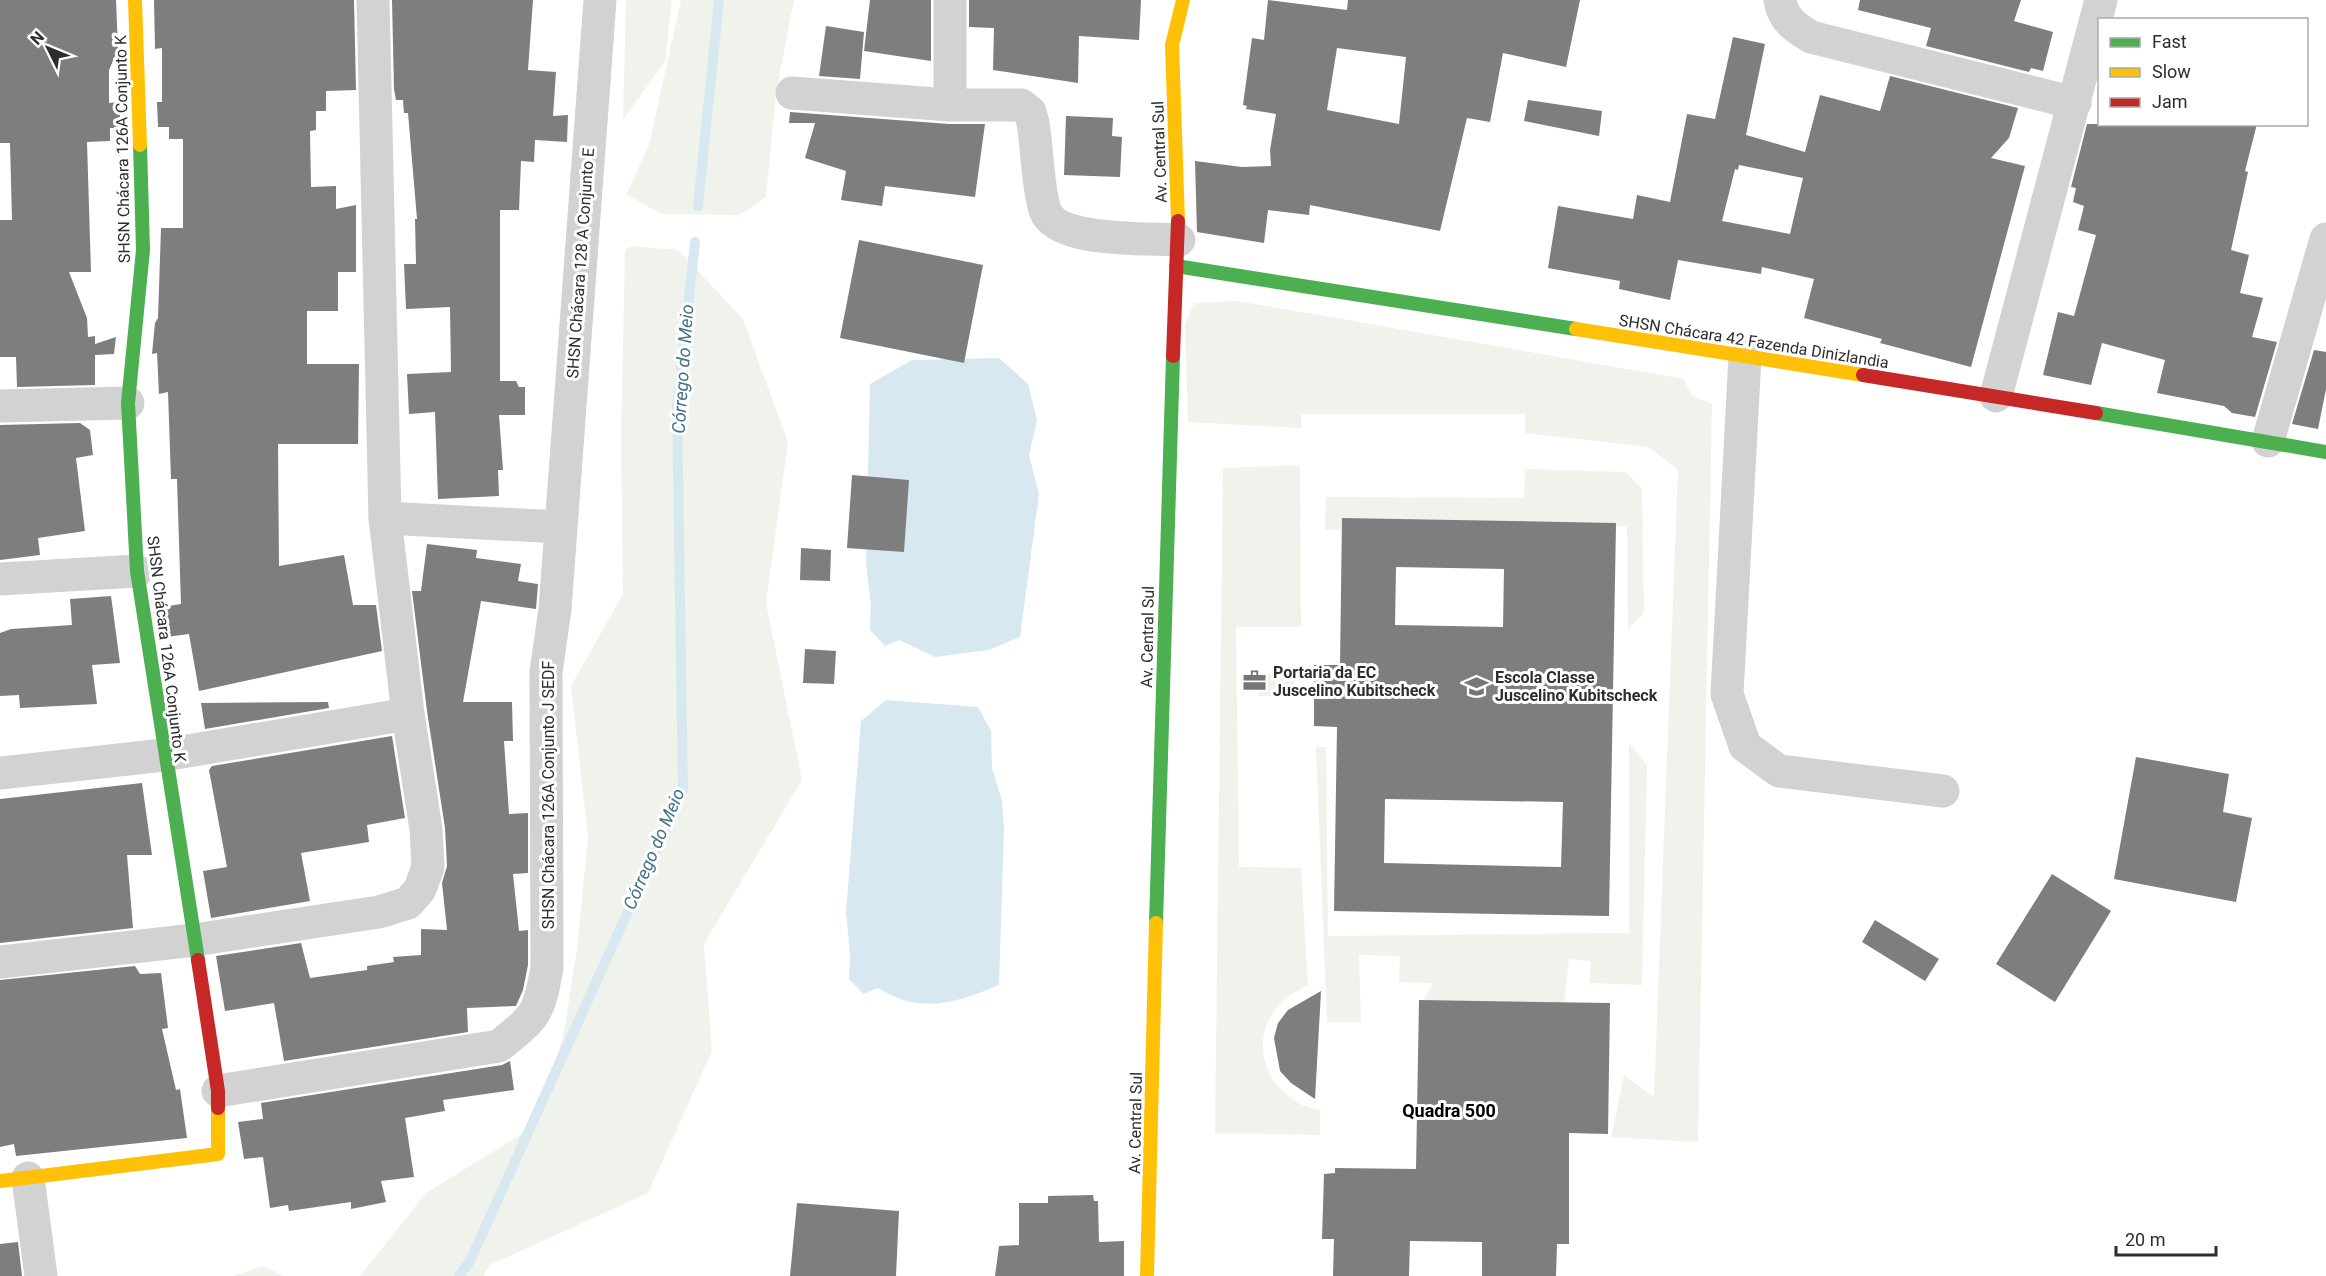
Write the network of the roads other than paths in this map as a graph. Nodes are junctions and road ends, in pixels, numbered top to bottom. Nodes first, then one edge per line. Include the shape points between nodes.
1 (135, 0) edge
2 (373, 0) edge
3 (600, 0) edge
4 (950, 0) edge
5 (1183, 0) edge
6 (1780, 0) edge
7 (2101, 0) edge
8 (792, 93) dead end
9 (2074, 103) junction
10 (950, 105) junction
11 (2326, 239) edge
12 (1177, 253) junction
13 (1745, 357) junction
14 (1996, 396) junction
15 (128, 403) junction
16 (0, 406) edge
17 (2268, 441) junction
18 (2326, 452) edge
19 (385, 518) junction
20 (560, 527) junction
21 (138, 571) junction
22 (0, 579) edge
23 (408, 714) junction
24 (164, 755) junction
25 (0, 773) edge
26 (1943, 791) dead end
27 (194, 940) junction
28 (0, 962) edge
29 (218, 1091) junction
30 (14, 1179) edge
31 (41, 1276) edge
32 (1147, 1276) edge

1 - 15 street, SHSN Chácara 126A Conjunto K via 143,250
2 - 19 street
3 - 20 street, SHSN Chácara 128 A Conjunto E
4 - 10 street
5 - 12 street, Av. Central Sul via 1172,45
6 - 9 street via 1784,15 1793,26 1811,36
7 - 9 street
8 - 10 street
9 - 14 street
10 - 12 street via 1022,105 1030,112 1045,211 1056,225 1077,234
11 - 17 street
12 - 13 street, SHSN Chácara 42 Fazenda Dinizlandia
12 - 32 street, Av. Central Sul
13 - 14 street, SHSN Chácara 42 Fazenda Dinizlandia
13 - 26 street via 1727,694 1745,746 1779,771
14 - 17 street, SHSN Chácara 42 Fazenda Dinizlandia
15 - 16 street
15 - 21 street, SHSN Chácara 126A Conjunto K
17 - 18 street, SHSN Chácara 42 Fazenda Dinizlandia
19 - 20 street
19 - 23 street
20 - 29 street, SHSN Chácara 126A Conjunto J SEDF via 546,672 547,967 541,1001 530,1020 499,1046
21 - 22 street
21 - 24 street, SHSN Chácara 126A Conjunto K
23 - 24 street
23 - 27 street via 428,867 420,889 408,903 379,912
24 - 25 street
24 - 27 street, SHSN Chácara 126A Conjunto K
27 - 28 street
27 - 29 street, SHSN Chácara 126A Conjunto K
29 - 30 street, SHSN Chácara 126A Conjunto K via 218,1154
30 - 31 street

